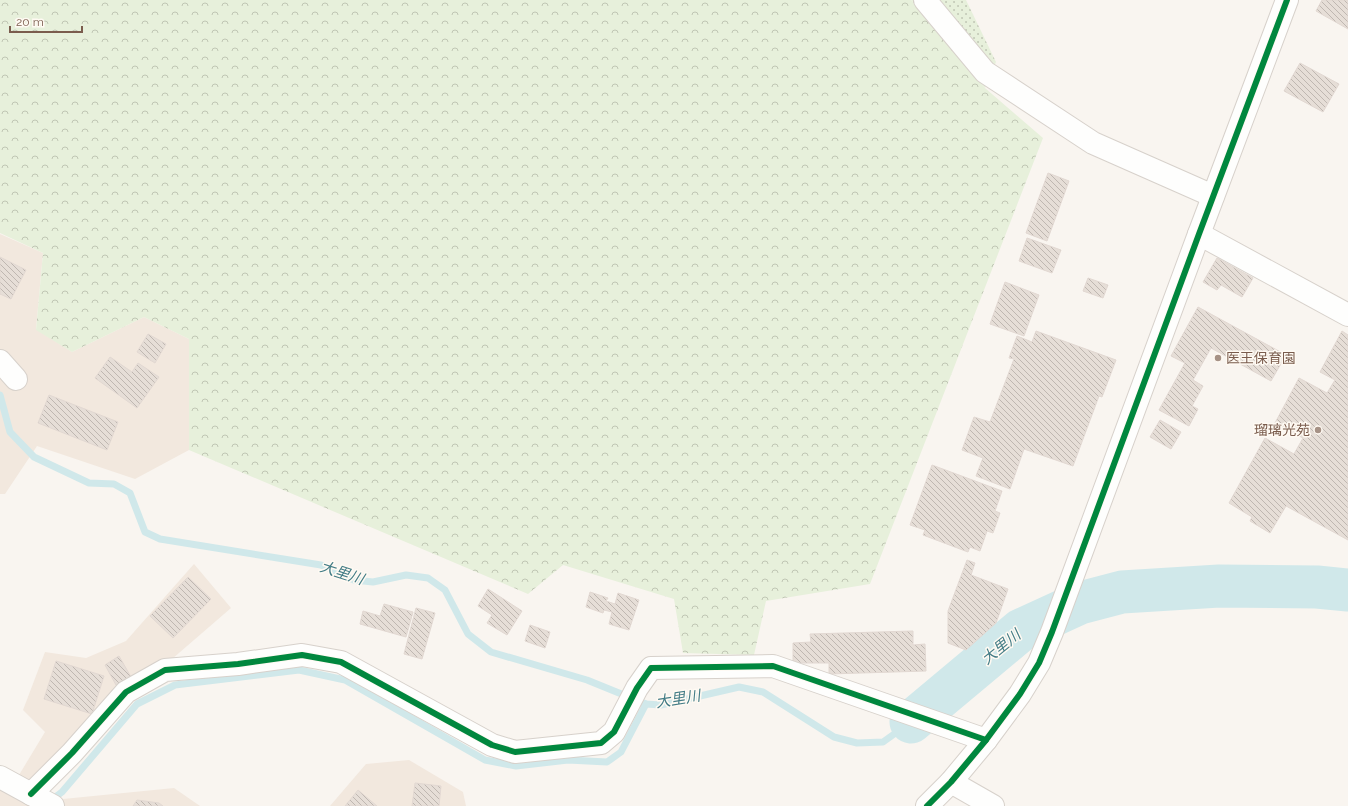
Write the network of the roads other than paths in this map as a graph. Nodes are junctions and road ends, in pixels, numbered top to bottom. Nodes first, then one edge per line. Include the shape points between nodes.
1 (925, 0) edge
2 (1287, 0) edge
3 (1213, 196) junction
4 (1199, 234) junction
5 (1348, 315) edge
6 (0, 361) edge
7 (16, 379) dead end
8 (986, 740) junction
9 (0, 777) edge
10 (951, 782) junction
11 (31, 794) junction
12 (53, 806) edge
13 (927, 806) edge
14 (993, 806) edge

1 - 3 street via 986,72 1093,143
2 - 3 street
3 - 4 street
4 - 5 street
4 - 8 street via 1039,663
6 - 7 street
8 - 10 street
8 - 11 street via 773,666 652,668 632,697 614,732 601,743 515,752 492,745 341,662 302,655 165,670 126,692 72,753
9 - 11 street
10 - 13 street
10 - 14 street
11 - 12 street

